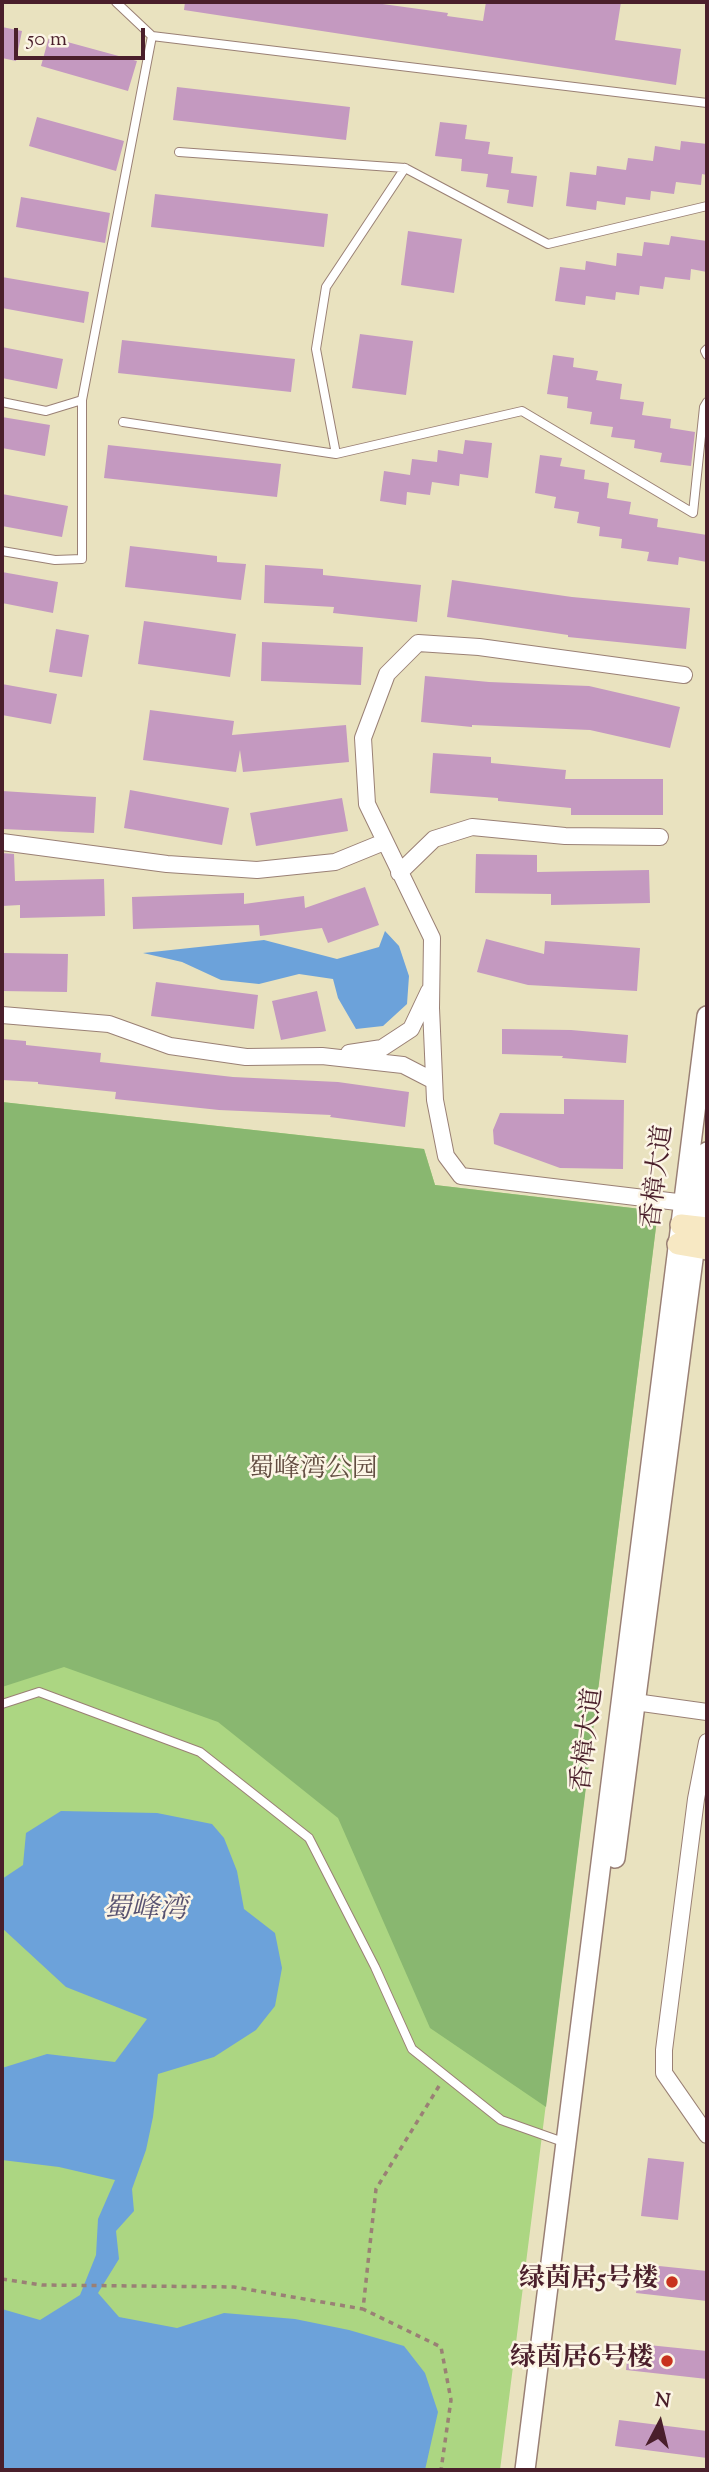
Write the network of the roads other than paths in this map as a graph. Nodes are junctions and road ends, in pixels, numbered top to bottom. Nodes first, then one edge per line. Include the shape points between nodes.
1 (116, 2) edge
2 (152, 36) junction
3 (707, 103) edge
4 (179, 152) dead end
5 (405, 168) junction
6 (707, 206) edge
7 (707, 349) edge
8 (707, 355) edge
9 (82, 400) junction
10 (2, 402) edge
11 (707, 402) edge
12 (123, 422) dead end
13 (336, 454) junction
14 (2, 551) edge
15 (684, 675) dead end
16 (660, 837) dead end
17 (2, 842) edge
18 (384, 842) junction
19 (399, 873) junction
20 (432, 985) junction
21 (2, 1014) edge
22 (707, 1016) edge
23 (322, 1056) junction
24 (435, 1081) junction
25 (707, 1152) edge
26 (692, 1203) junction
27 (694, 1237) edge
28 (635, 1702) junction
29 (2, 1704) edge
30 (707, 1712) edge
31 (707, 1742) edge
32 (707, 2135) edge
33 (566, 2143) junction
34 (524, 2470) edge
35 (535, 2470) edge

1 - 2 lane
2 - 3 lane
2 - 9 lane
4 - 5 lane
5 - 6 lane via 548,244
5 - 13 lane via 326,287 316,349
7 - 8 lane
9 - 10 lane via 46,411
9 - 14 lane via 82,559 54,560
11 - 13 lane via 693,513 523,411
12 - 13 lane
15 - 18 street via 418,643 387,674 363,738 367,804
16 - 19 street via 565,836 472,827 434,839
17 - 18 street via 167,864 257,870 335,862
18 - 19 street
19 - 20 street via 432,938
20 - 23 street via 411,1029 382,1048
20 - 24 street
21 - 23 street via 109,1024 170,1046 246,1057
22 - 26 street, 香樟大道
23 - 24 street via 403,1065
24 - 26 street via 446,1156 461,1176
25 - 26 street, 香樟大道
26 - 27 street, 香樟大道
27 - 28 street, 香樟大道
27 - 33 street, 香樟大道
28 - 30 street
28 - 35 street, 香樟大道
29 - 33 lane via 39,1692 201,1752 309,1838 376,1967 412,2049 501,2120
31 - 32 street via 664,2050 664,2073
33 - 34 street, 香樟大道

